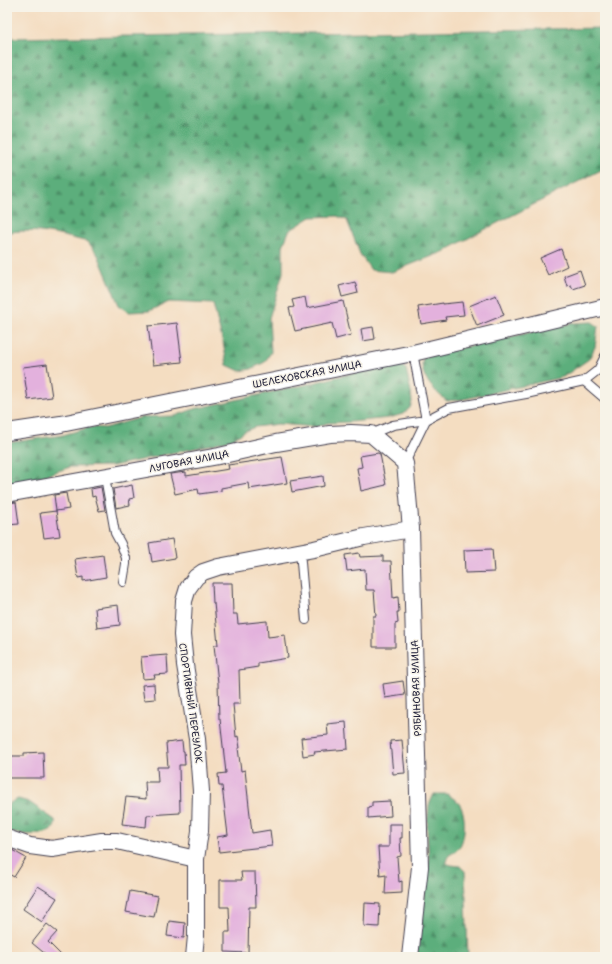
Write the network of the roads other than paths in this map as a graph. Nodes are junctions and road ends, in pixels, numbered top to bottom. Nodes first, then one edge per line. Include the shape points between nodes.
1 (605, 308) edge
2 (413, 353) junction
3 (605, 356) edge
4 (584, 381) junction
5 (605, 399) edge
6 (426, 420) junction
7 (7, 432) edge
8 (372, 434) junction
9 (405, 463) junction
10 (105, 477) junction
11 (7, 494) edge
12 (411, 529) junction
13 (300, 551) junction
14 (123, 582) dead end
15 (306, 620) dead end
16 (7, 838) edge
17 (196, 859) junction
18 (194, 957) edge
19 (410, 957) edge

1 - 2 street, ШЕЛЕХОВСКАЯ УЛИЦА
2 - 6 lane
2 - 7 street, ШЕЛЕХОВСКАЯ УЛИЦА via 69,422
3 - 4 lane via 598,370
4 - 5 lane
4 - 6 lane via 449,408
6 - 8 lane via 393,425
6 - 9 lane
8 - 9 street
8 - 10 street, ЛУГОВАЯ УЛИЦА via 319,436
9 - 12 street, РЯБИНОВАЯ УЛИЦА
10 - 11 street, ЛУГОВАЯ УЛИЦА
10 - 14 lane via 115,532 126,558
12 - 13 street, СПОРТИВНЫЙ ПЕРЕУЛОК
12 - 19 street, РЯБИНОВАЯ УЛИЦА via 420,867
13 - 15 lane
13 - 17 street, СПОРТИВНЫЙ ПЕРЕУЛОК via 209,569 191,582 185,594 182,610 184,665 197,739 201,791
16 - 17 street via 30,846 52,849 117,841
17 - 18 street, СПОРТИВНЫЙ ПЕРЕУЛОК

